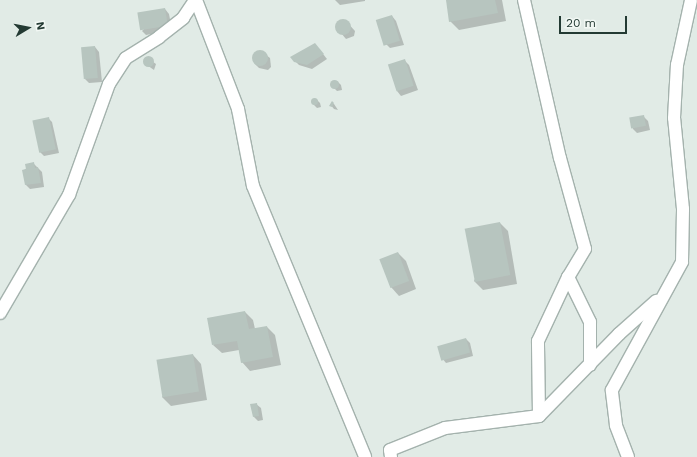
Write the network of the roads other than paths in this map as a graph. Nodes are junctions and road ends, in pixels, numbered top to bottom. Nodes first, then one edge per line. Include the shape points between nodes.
1 (195, 0) edge
2 (524, 0) edge
3 (691, 0) edge
4 (568, 278) junction
5 (667, 291) junction
6 (0, 313) edge
7 (590, 365) junction
8 (539, 416) junction
9 (365, 457) edge
10 (391, 457) edge
11 (628, 457) edge

1 - 6 street via 183,18 126,58 109,84 69,195
1 - 9 street via 238,109 253,186
2 - 4 street via 560,158 585,249
3 - 5 street via 677,65 674,118 683,209 682,262
4 - 7 street via 590,322
4 - 8 street via 538,341
5 - 7 street via 619,334
5 - 11 street via 612,390 616,425
7 - 8 street
8 - 10 street via 445,428 390,450

